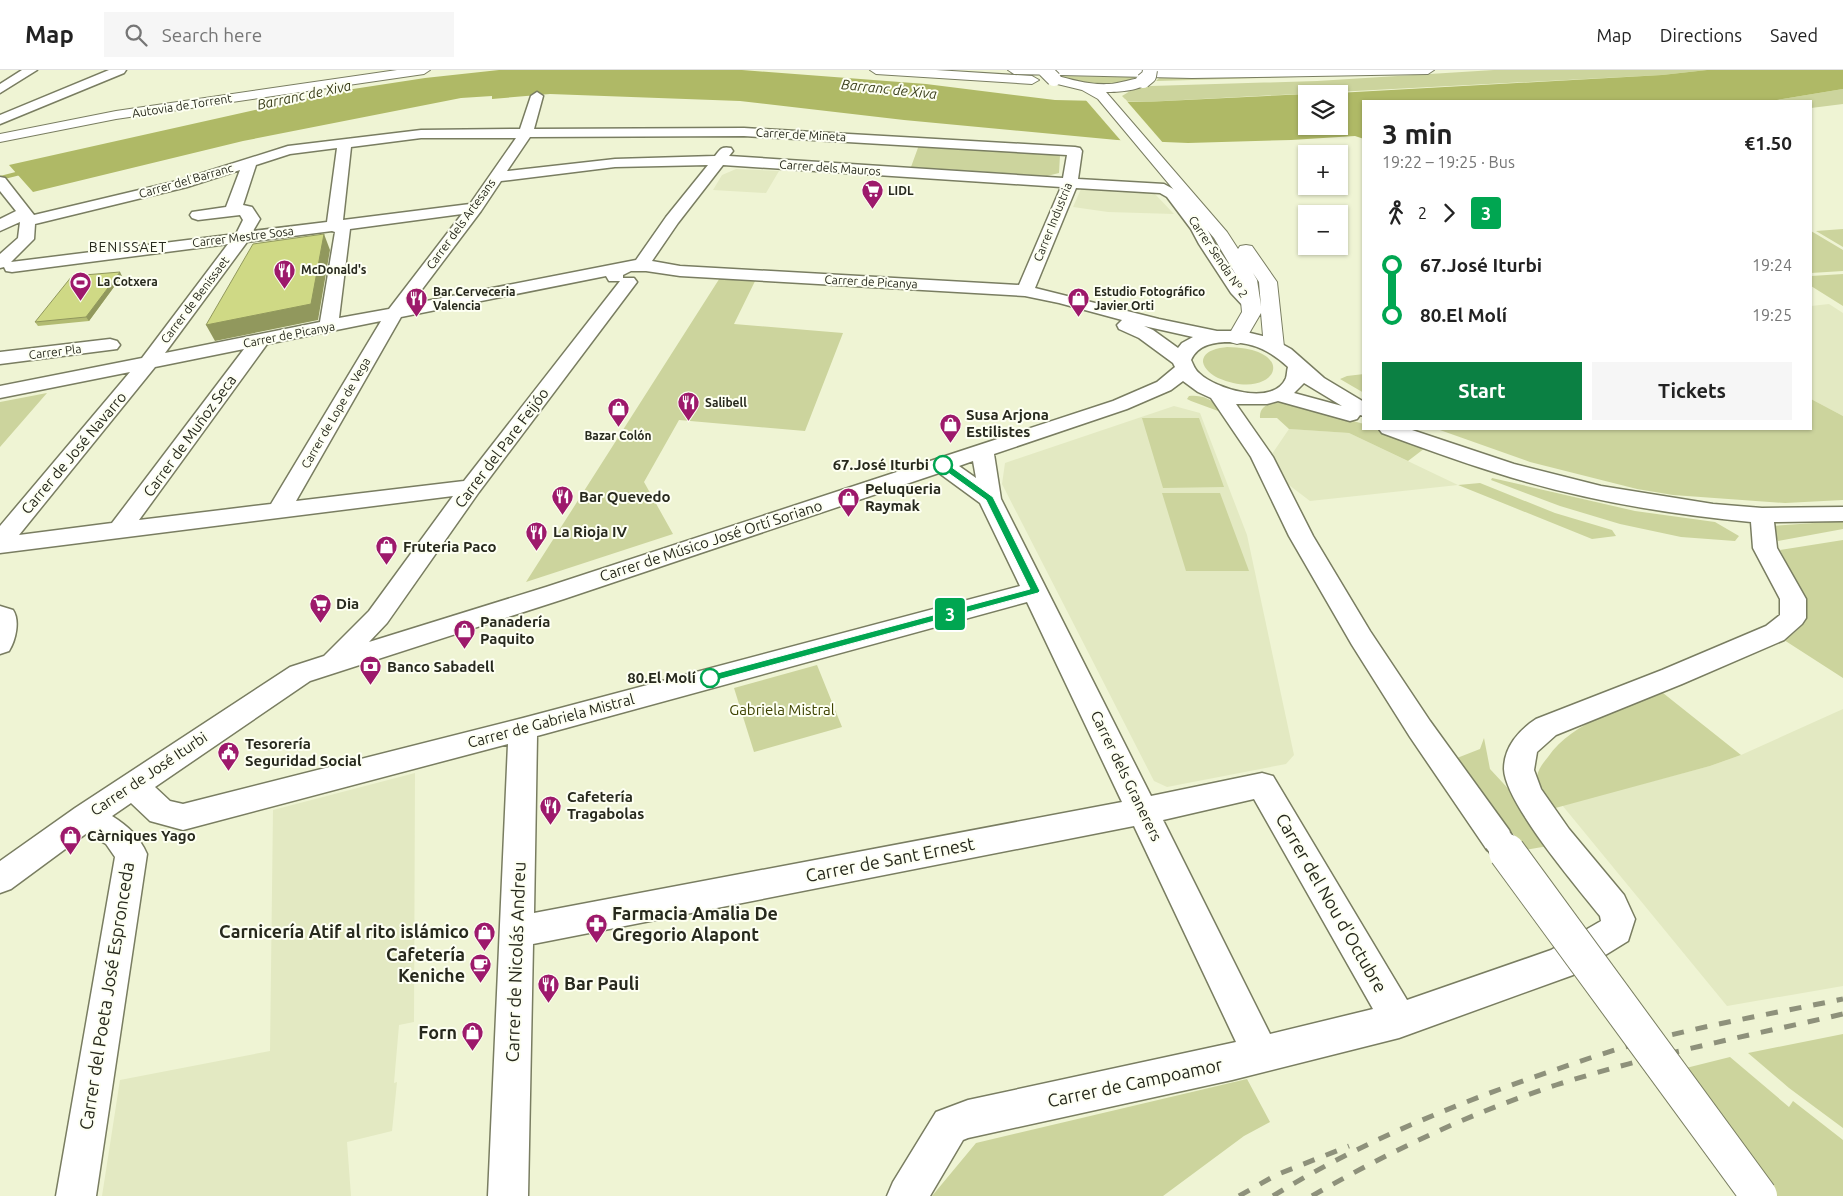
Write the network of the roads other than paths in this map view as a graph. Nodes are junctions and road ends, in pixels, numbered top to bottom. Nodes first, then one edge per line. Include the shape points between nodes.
1 (30, 70) edge
2 (120, 70) edge
3 (380, 70) edge
4 (424, 70) edge
5 (876, 70) edge
6 (1014, 70) edge
7 (1426, 70) edge
8 (1147, 75) edge
9 (1055, 77) edge
10 (1083, 86) junction
11 (0, 89) edge
12 (1117, 91) junction
13 (537, 96) dead end
14 (0, 120) edge
15 (0, 131) edge
16 (744, 132) junction
17 (526, 133) junction
18 (0, 138) edge
19 (346, 142) junction
20 (1075, 151) joint
21 (1160, 155) junction
22 (718, 160) junction
23 (249, 165) dead end
24 (496, 177) junction
25 (0, 180) edge
26 (1070, 183) junction
27 (1164, 189) joint
28 (475, 208) junction
29 (246, 210) junction
30 (26, 215) junction
31 (198, 215) dead end
32 (0, 226) edge
33 (334, 226) junction
34 (242, 237) junction
35 (6, 265) edge
36 (636, 270) junction
37 (680, 271) junction
38 (1025, 291) junction
39 (1061, 298) junction
40 (1251, 304) junction
41 (394, 314) junction
42 (329, 327) junction
43 (1228, 337) junction
44 (260, 341) junction
45 (110, 345) dead end
46 (1274, 346) junction
47 (0, 358) edge
48 (148, 363) junction
49 (1182, 365) junction
50 (1298, 365) junction
51 (0, 392) edge
52 (1214, 393) junction
53 (1271, 397) junction
54 (1120, 405) junction
55 (1362, 409) edge
56 (1362, 419) edge
57 (1392, 430) edge
58 (1406, 430) edge
59 (982, 451) junction
60 (1462, 455) junction
61 (1262, 457) junction
62 (943, 465) junction
63 (471, 487) junction
64 (990, 498) junction
65 (279, 511) junction
66 (1713, 511) junction
67 (1843, 514) edge
68 (1762, 515) junction
69 (120, 530) junction
70 (0, 544) edge
71 (1765, 548) junction
72 (1035, 591) junction
73 (0, 615) edge
74 (378, 616) junction
75 (0, 644) edge
76 (374, 650) junction
77 (331, 664) junction
78 (300, 674) joint
79 (523, 729) junction
80 (133, 784) junction
81 (1262, 785) joint
82 (1143, 811) junction
83 (86, 817) junction
84 (0, 879) edge
85 (517, 932) junction
86 (1399, 1020) junction
87 (1261, 1054) junction
88 (76, 1196) edge
89 (508, 1196) edge
90 (907, 1196) edge
91 (1759, 1196) edge

1 - 11 street
2 - 14 street
3 - 15 main road, Autovia de Torrent via 117,109
4 - 18 main road, Autovia de Torrent via 116,116
5 - 9 main road
6 - 7 main road via 1192,74
7 - 12 main road via 1276,80 1160,83
8 - 12 main road
9 - 10 main road
10 - 12 main road
10 - 12 main road
12 - 21 main road
13 - 17 street, Carrer dels Artesans
16 - 17 street, Carrer de Mineta
16 - 20 street, Carrer de Mineta
16 - 22 street, Carrer del Pare Feijóo
17 - 19 street via 421,134
17 - 24 street, Carrer dels Artesans
19 - 30 street, Carrer del Barranc via 288,150 173,186
19 - 33 street
20 - 26 street, Carrer Industria
21 - 40 main road via 1221,236 1248,280
21 - 46 main road via 1237,236 1268,282
22 - 24 street, Carrer dels Mauros via 615,163
22 - 26 street, Carrer dels Mauros
22 - 36 street, Carrer del Pare Feijóo
23 - 29 street via 234,208
24 - 28 street, Carrer dels Artesans
25 - 30 street
26 - 27 street, Carrer dels Mauros
26 - 38 street, Carrer Industria
27 - 40 street, Carrer Senda Nº 2 via 1200,228 1212,252
28 - 33 street, Carrer Mestre Sosa
28 - 41 street, Carrer dels Artesans
29 - 31 street
29 - 34 street, Carrer de Benissaet via 252,219
30 - 32 street, Carrer del Barranc
30 - 35 street via 26,239
33 - 34 street, Carrer Mestre Sosa
33 - 42 street via 343,230
34 - 35 street, Carrer Mestre Sosa
34 - 48 street, Carrer de Benissaet
36 - 37 street, Carrer de Picanya
36 - 37 street
36 - 41 street, Carrer de Picanya via 578,277
36 - 63 street, Carrer del Pare Feijóo
37 - 38 street, Carrer de Picanya
38 - 39 street, Carrer de Picanya
39 - 43 street, Carrer de Picanya via 1157,324
39 - 49 street, Carrer de Picanya via 1146,334
40 - 43 main road via 1252,312
41 - 42 street, Carrer de Picanya
41 - 65 street, Carrer de Lope de Vega
42 - 44 street, Carrer de Picanya
43 - 46 street, Carrer de Picanya
43 - 49 street, Carrer de Músico José Ortí Soriano via 1205,340 1188,348
44 - 48 street, Carrer de Picanya
44 - 69 street, Carrer de Muñoz Seca
45 - 47 street, Carrer Pla
46 - 50 street
48 - 51 street, Carrer de Picanya
48 - 70 street, Carrer de José Navarro
49 - 52 street, Carrer de Picanya via 1193,382
49 - 54 street, Carrer de Músico José Ortí Soriano via 1164,386
50 - 53 street via 1296,382 1290,389
50 - 55 street via 1331,392
52 - 53 street via 1243,399
52 - 54 street, Carrer de Músico José Ortí Soriano via 1176,395
52 - 61 street
53 - 56 street via 1334,409
53 - 61 street via 1256,406
54 - 59 street, Carrer de Músico José Ortí Soriano
57 - 60 street
58 - 60 street
59 - 62 street, Carrer de Músico José Ortí Soriano
59 - 64 street, Carrer dels Granerers
60 - 66 street via 1600,493
61 - 91 street, bridge via 1301,536 1420,729
62 - 64 street, Carrer dels Granerers
62 - 76 street, Carrer de Músico José Ortí Soriano
63 - 65 street
63 - 74 street, Carrer del Pare Feijóo
64 - 72 street, Carrer dels Granerers
65 - 69 street
66 - 68 street
66 - 71 street
67 - 68 street
68 - 71 street
69 - 70 street
71 - 86 street, Carrer de Campoamor via 1794,599 1792,618 1775,633 1546,727 1530,736 1523,749 1519,772 1531,798 1612,906 1618,919 1616,930 1561,963
72 - 79 street, Carrer de Gabriela Mistral
72 - 82 street, Carrer dels Granerers
73 - 75 street via 4,616
74 - 76 street, Carrer del Pare Feijóo
74 - 77 street, Carrer del Pare Feijóo
76 - 77 street, Carrer de Músico José Ortí Soriano
77 - 78 street, Carrer de Músico José Ortí Soriano
78 - 80 street, Carrer de José Iturbi
79 - 80 street, Carrer de Gabriela Mistral via 183,817 161,812
79 - 85 street, Carrer de Nicolás Andreu
80 - 83 street, Carrer de José Iturbi
81 - 82 street, Carrer de Sant Ernest
81 - 86 street, Carrer del Nou d'Octubre
82 - 85 street, Carrer de Sant Ernest
82 - 87 street, Carrer dels Granerers
83 - 84 street, Carrer de José Iturbi
83 - 88 street, Carrer del Poeta José Espronceda via 116,835 131,854
85 - 89 street, Carrer de Nicolás Andreu
86 - 87 street, Carrer de Campoamor
87 - 90 street, Carrer de Campoamor via 968,1119 950,1126

